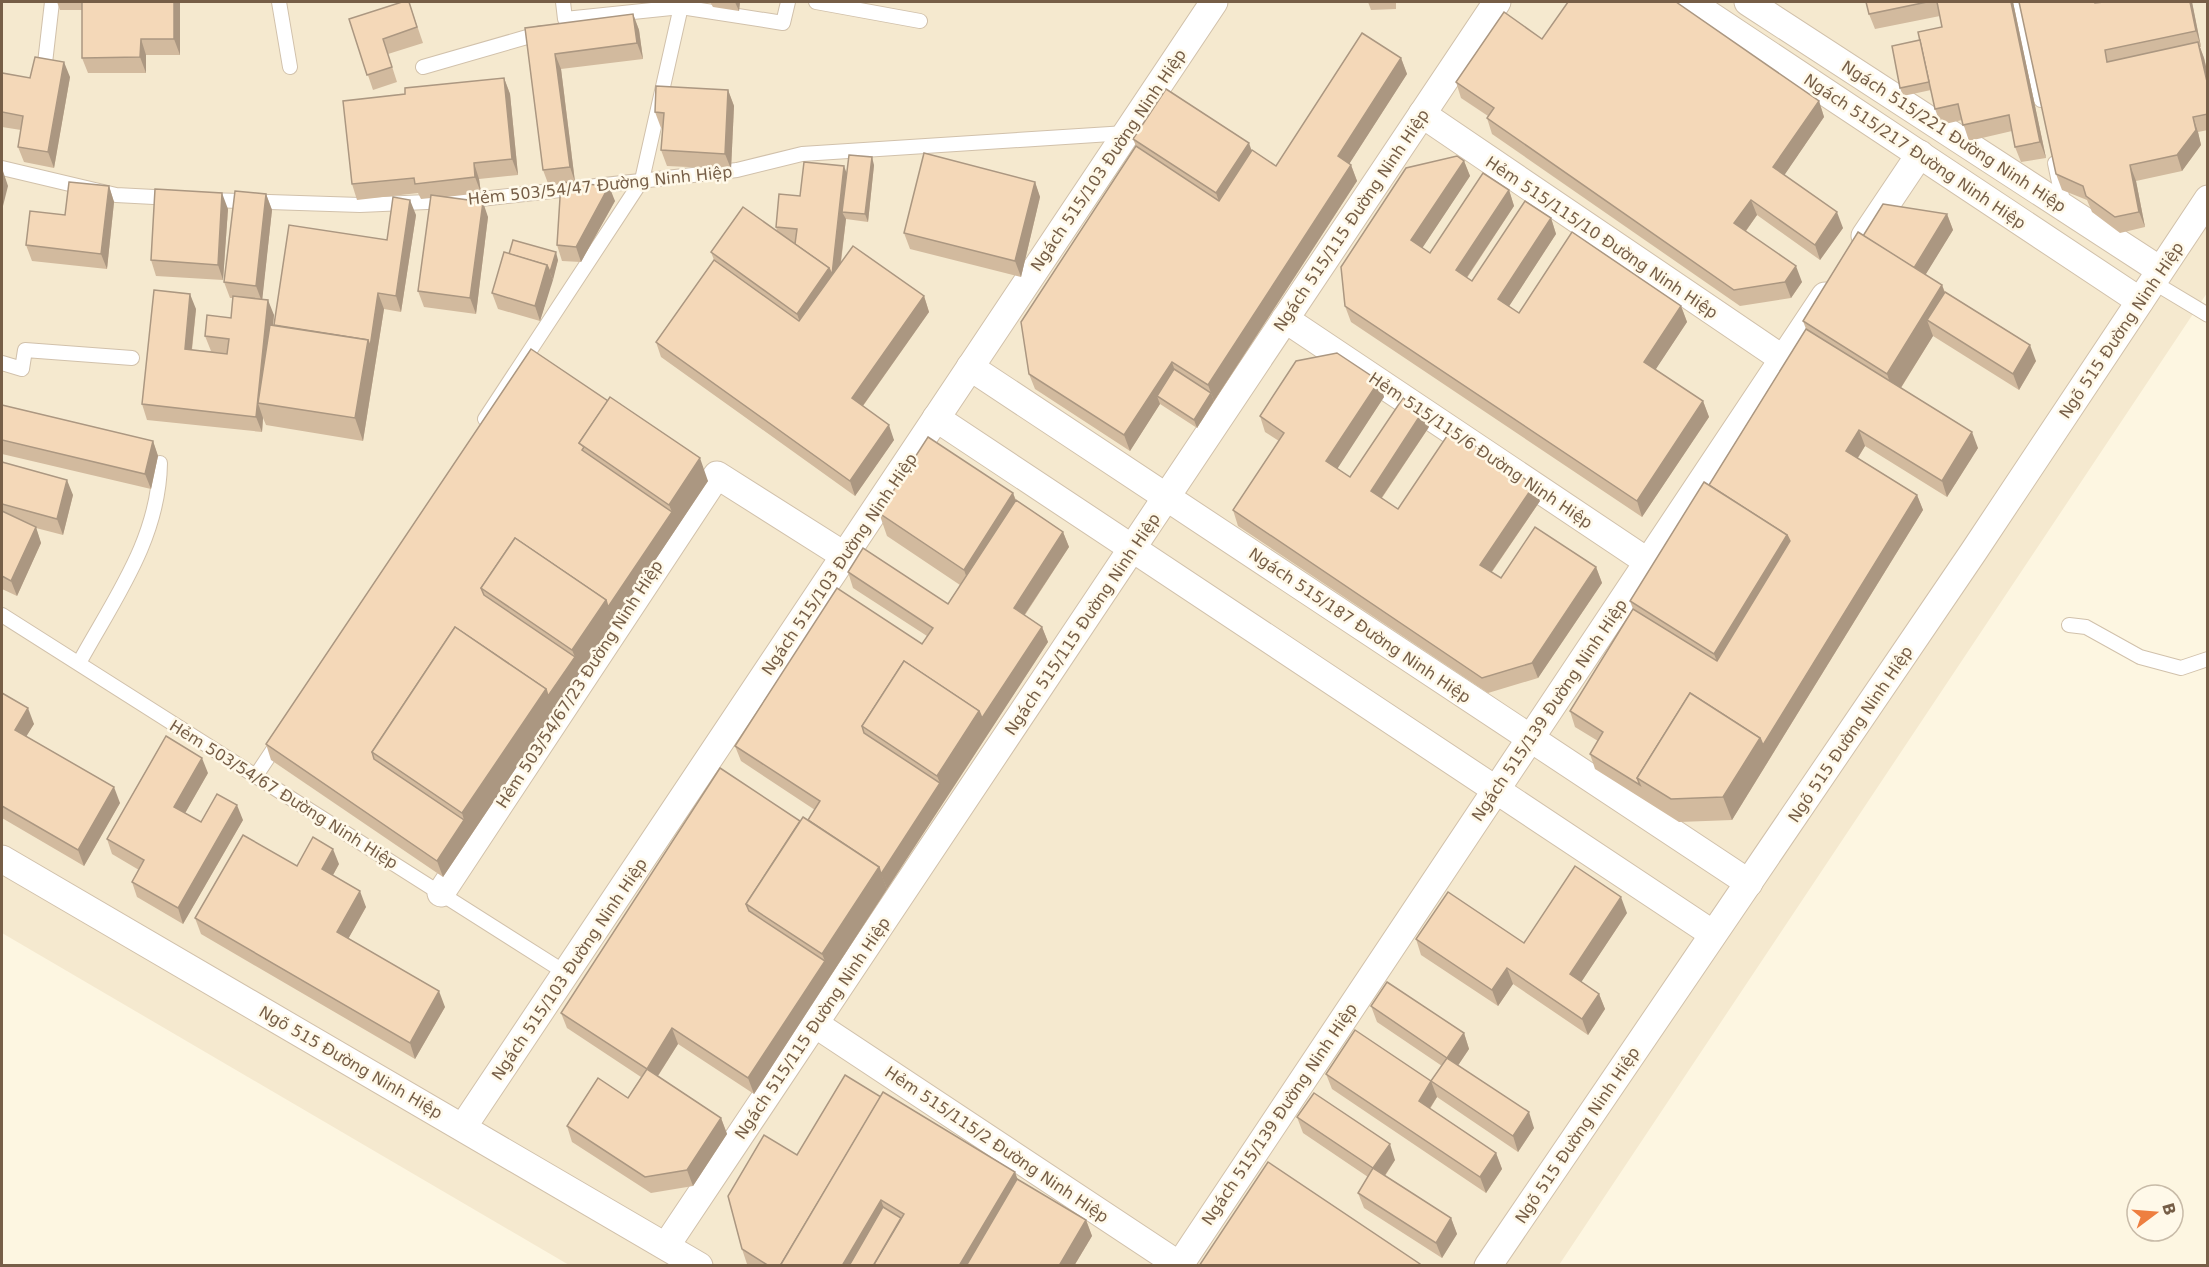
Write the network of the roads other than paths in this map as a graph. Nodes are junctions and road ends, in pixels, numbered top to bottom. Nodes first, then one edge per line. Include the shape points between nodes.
1 (52, 2) edge
2 (279, 2) edge
3 (563, 2) edge
4 (788, 2) edge
5 (816, 2) edge
6 (1214, 2) edge
7 (1497, 2) edge
8 (1690, 2) edge
9 (1748, 2) edge
10 (2019, 2) edge
11 (682, 4) edge
12 (565, 19) junction
13 (920, 21) dead end
14 (45, 63) edge
15 (290, 67) dead end
16 (423, 67) dead end
17 (1422, 114) junction
18 (2044, 116) edge
19 (1126, 133) junction
20 (2052, 150) edge
21 (1920, 154) junction
22 (2, 168) edge
23 (642, 180) junction
24 (2208, 199) edge
25 (2065, 208) junction
26 (2151, 284) junction
27 (2208, 315) edge
28 (1285, 319) junction
29 (132, 358) dead end
30 (1783, 359) junction
31 (2, 363) edge
32 (970, 367) junction
33 (936, 418) junction
34 (475, 434) edge
35 (160, 463) dead end
36 (1167, 497) junction
37 (1132, 548) junction
38 (845, 556) junction
39 (1648, 562) junction
40 (2, 615) edge
41 (2069, 625) dead end
42 (2208, 659) edge
43 (79, 663) junction
44 (288, 727) edge
45 (1530, 738) junction
46 (255, 777) junction
47 (1496, 790) junction
48 (2, 859) edge
49 (1749, 883) junction
50 (441, 893) junction
51 (1713, 934) junction
52 (566, 973) junction
53 (815, 1024) junction
54 (463, 1127) junction
55 (666, 1246) junction
56 (1179, 1265) edge
57 (699, 1266) edge
58 (1488, 1266) edge

1 - 14 lane
2 - 15 lane
3 - 12 lane
4 - 11 lane via 783,23
5 - 13 lane
6 - 19 street, Ngách 515/103 Đường Ninh Hiệp
7 - 17 street, Ngách 515/115 Đường Ninh Hiệp
8 - 21 street, Ngách 515/217 Đường Ninh Hiệp
9 - 25 street, Ngách 515/221 Đường Ninh Hiệp
10 - 18 lane
11 - 12 lane
11 - 23 lane
12 - 16 lane via 557,29
17 - 28 street, Ngách 515/115 Đường Ninh Hiệp
17 - 30 street, Hẻm 515/115/10 Đường Ninh Hiệp
19 - 23 lane, Hẻm 503/54/47 Đường Ninh Hiệp via 802,153 737,170
19 - 32 street, Ngách 515/103 Đường Ninh Hiệp
20 - 25 lane
21 - 26 street, Ngách 515/217 Đường Ninh Hiệp
21 - 30 street, Ngách 515/139 Đường Ninh Hiệp
22 - 23 lane, Hẻm 503/54/47 Đường Ninh Hiệp via 116,195 360,205 472,200
23 - 34 lane
24 - 26 street, Ngõ 515 Đường Ninh Hiệp
25 - 26 street, Ngách 515/221 Đường Ninh Hiệp
26 - 27 lane
26 - 49 street, Ngõ 515 Đường Ninh Hiệp
28 - 36 street, Ngách 515/115 Đường Ninh Hiệp
28 - 39 street, Hẻm 515/115/6 Đường Ninh Hiệp
29 - 31 lane via 25,350 22,369
30 - 39 street, Ngách 515/139 Đường Ninh Hiệp
32 - 33 street, Ngách 515/103 Đường Ninh Hiệp
32 - 36 street, Ngách 515/187 Đường Ninh Hiệp
33 - 37 street
33 - 38 street, Ngách 515/103 Đường Ninh Hiệp
35 - 43 lane via 160,490 153,524
36 - 37 street, Ngách 515/115 Đường Ninh Hiệp
36 - 45 street, Ngách 515/187 Đường Ninh Hiệp
37 - 47 street
37 - 53 street, Ngách 515/115 Đường Ninh Hiệp
38 - 50 street, Hẻm 503/54/67/23 Đường Ninh Hiệp via 717,475
38 - 52 street, Ngách 515/103 Đường Ninh Hiệp
39 - 45 street, Ngách 515/139 Đường Ninh Hiệp
40 - 43 lane, Hẻm 503/54/67 Đường Ninh Hiệp
41 - 42 lane via 2086,627 2140,657 2181,668
43 - 46 lane, Hẻm 503/54/67 Đường Ninh Hiệp
44 - 46 lane
45 - 47 street, Ngách 515/139 Đường Ninh Hiệp
45 - 49 street, Ngách 515/187 Đường Ninh Hiệp
46 - 50 lane, Hẻm 503/54/67 Đường Ninh Hiệp
47 - 51 street
47 - 56 street, Ngách 515/139 Đường Ninh Hiệp
48 - 54 street, Ngõ 515 Đường Ninh Hiệp
49 - 51 street, Ngõ 515 Đường Ninh Hiệp
50 - 52 lane, Hẻm 503/54/67 Đường Ninh Hiệp
51 - 58 street, Ngõ 515 Đường Ninh Hiệp
52 - 54 street, Ngách 515/103 Đường Ninh Hiệp
53 - 55 street, Ngách 515/115 Đường Ninh Hiệp
53 - 56 street, Hẻm 515/115/2 Đường Ninh Hiệp
54 - 55 street, Ngõ 515 Đường Ninh Hiệp
55 - 57 street, Ngõ 515 Đường Ninh Hiệp

